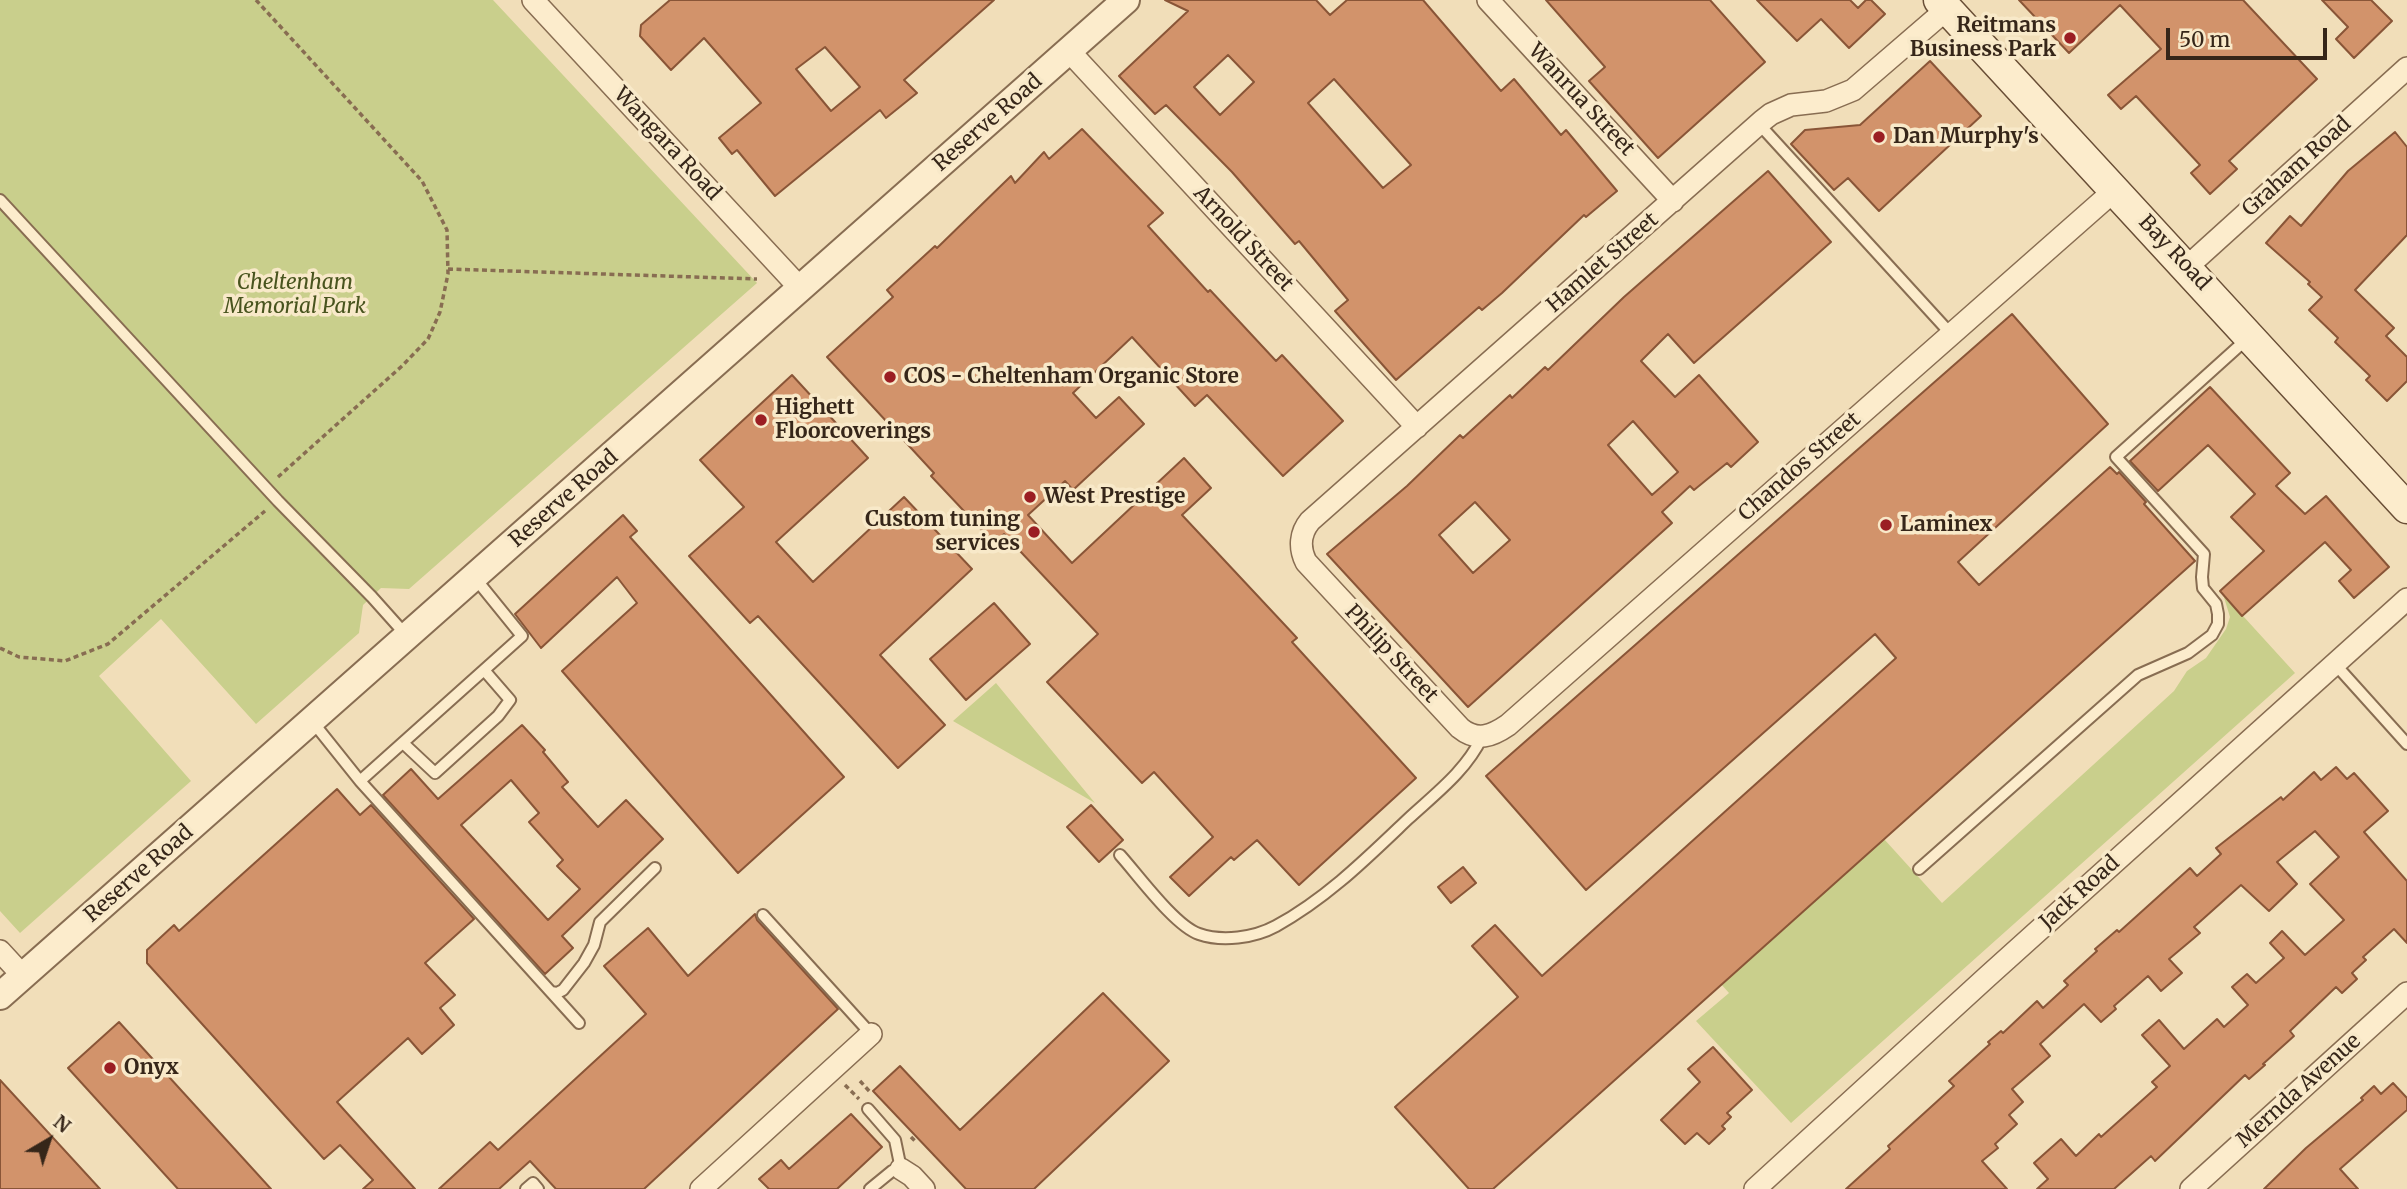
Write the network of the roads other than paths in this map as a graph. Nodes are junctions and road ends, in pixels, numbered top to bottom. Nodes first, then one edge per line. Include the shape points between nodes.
1 (533, 0) edge
2 (1126, 0) edge
3 (1488, 0) edge
4 (1943, 5) edge
5 (1069, 51) junction
6 (2403, 79) edge
7 (1759, 124) junction
8 (2115, 190) junction
9 (0, 200) edge
10 (1673, 201) junction
11 (2187, 267) junction
12 (800, 288) junction
13 (1951, 334) junction
14 (2250, 336) junction
15 (1417, 427) junction
16 (2407, 508) edge
17 (1306, 562) joint
18 (474, 578) junction
19 (2407, 599) edge
20 (408, 637) junction
21 (2335, 664) junction
22 (484, 670) junction
23 (312, 721) junction
24 (1482, 737) junction
25 (403, 743) junction
26 (2407, 744) edge
27 (360, 781) junction
28 (1121, 855) dead end
29 (655, 868) dead end
30 (1919, 869) dead end
31 (763, 915) dead end
32 (0, 951) edge
33 (23, 976) junction
34 (551, 992) junction
35 (2407, 993) edge
36 (0, 996) edge
37 (579, 1023) dead end
38 (871, 1034) joint
39 (868, 1109) road end
40 (901, 1169) junction
41 (542, 1175) dead end
42 (532, 1187) edge
43 (701, 1189) edge
44 (870, 1189) edge
45 (924, 1189) edge
46 (1755, 1189) edge
47 (2191, 1189) edge

1 - 12 street, Wangara Road
2 - 5 street, Reserve Road
3 - 10 street, Wanrua Street
4 - 7 street, Hamlet Street via 1853,90 1826,101 1791,105
4 - 8 main road, Bay Road
5 - 12 street, Reserve Road
5 - 15 street, Arnold Street
6 - 11 street, Graham Road
7 - 10 street, Hamlet Street
7 - 13 lane
8 - 11 main road, Bay Road
8 - 13 street, Chandos Street
9 - 20 lane
10 - 15 street, Hamlet Street
11 - 14 main road, Bay Road
12 - 18 street, Reserve Road
13 - 24 street, Chandos Street via 1508,725
14 - 16 main road, Bay Road
14 - 30 lane via 2116,457 2204,554 2203,587 2218,614 2212,635 2188,653 2138,676
15 - 17 street, Hamlet Street via 1306,526 1301,549
17 - 24 street, Philip Street via 1460,729
18 - 20 street, Reserve Road
18 - 22 lane via 522,636
19 - 21 street, Jack Road
20 - 23 street, Reserve Road
21 - 26 lane
21 - 46 street, Jack Road
22 - 25 lane
22 - 25 lane via 510,700 444,765 435,773
23 - 27 lane
23 - 33 street, Reserve Road
24 - 28 lane via 1466,765 1335,887 1260,933 1208,936 1188,929
25 - 27 lane
27 - 34 lane
29 - 34 lane via 600,922 594,945 563,990
31 - 38 lane
32 - 33 street
33 - 36 street, Reserve Road
34 - 37 lane
35 - 47 street, Mernda Avenue
38 - 43 street
39 - 40 lane via 894,1140
40 - 44 lane via 891,1171
40 - 45 street
41 - 42 lane

